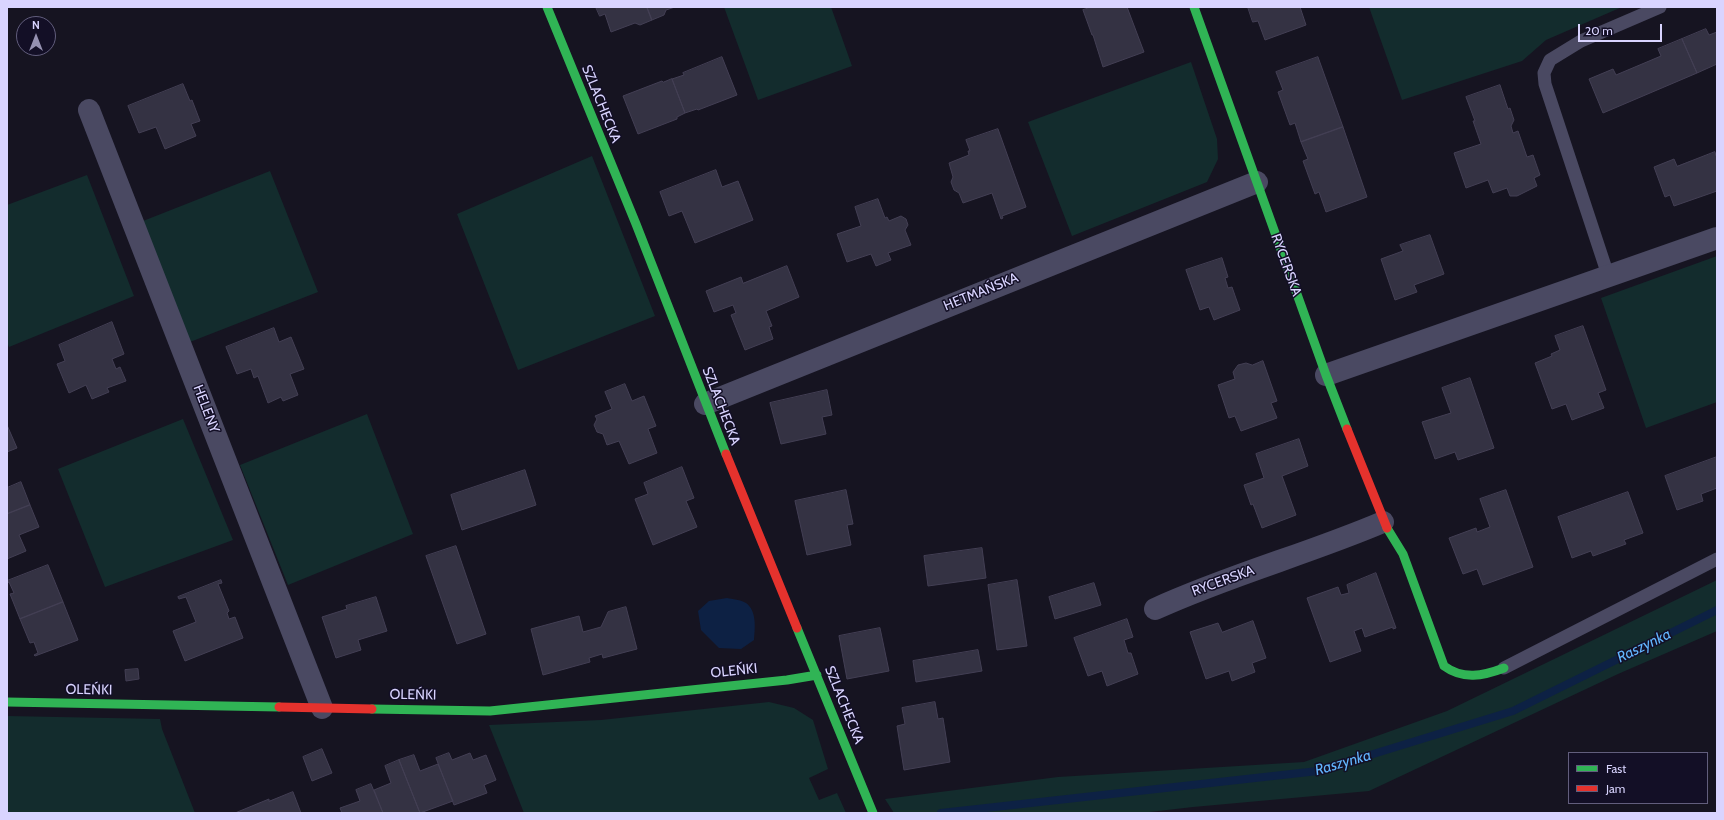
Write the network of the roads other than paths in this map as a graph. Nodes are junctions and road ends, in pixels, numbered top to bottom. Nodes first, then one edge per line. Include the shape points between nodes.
1 (547, 7) edge
2 (1194, 7) edge
3 (1660, 7) edge
4 (89, 110) dead end
5 (1257, 182) junction
6 (1717, 238) edge
7 (1608, 275) junction
8 (1326, 375) junction
9 (705, 404) junction
10 (1383, 522) junction
11 (1717, 559) edge
12 (1154, 609) dead end
13 (1504, 668) joint
14 (817, 675) junction
15 (8, 700) edge
16 (322, 708) junction
17 (873, 813) edge

1 - 9 street, SZLACHECKA via 636,224
2 - 5 street, RYCERSKA
3 - 7 lane via 1581,41 1550,60 1544,73 1545,84
4 - 16 street, HELENY
5 - 8 street, RYCERSKA
5 - 9 street, HETMAŃSKA
6 - 7 street
7 - 8 street
8 - 10 street, RYCERSKA
9 - 14 street, SZLACHECKA
10 - 12 street, RYCERSKA via 1348,537 1186,594
10 - 13 street, RYCERSKA via 1403,554 1444,666 1455,674 1470,677
11 - 13 lane
14 - 16 street, OLEŃKI via 490,711
14 - 17 street, SZLACHECKA
15 - 16 street, OLEŃKI

